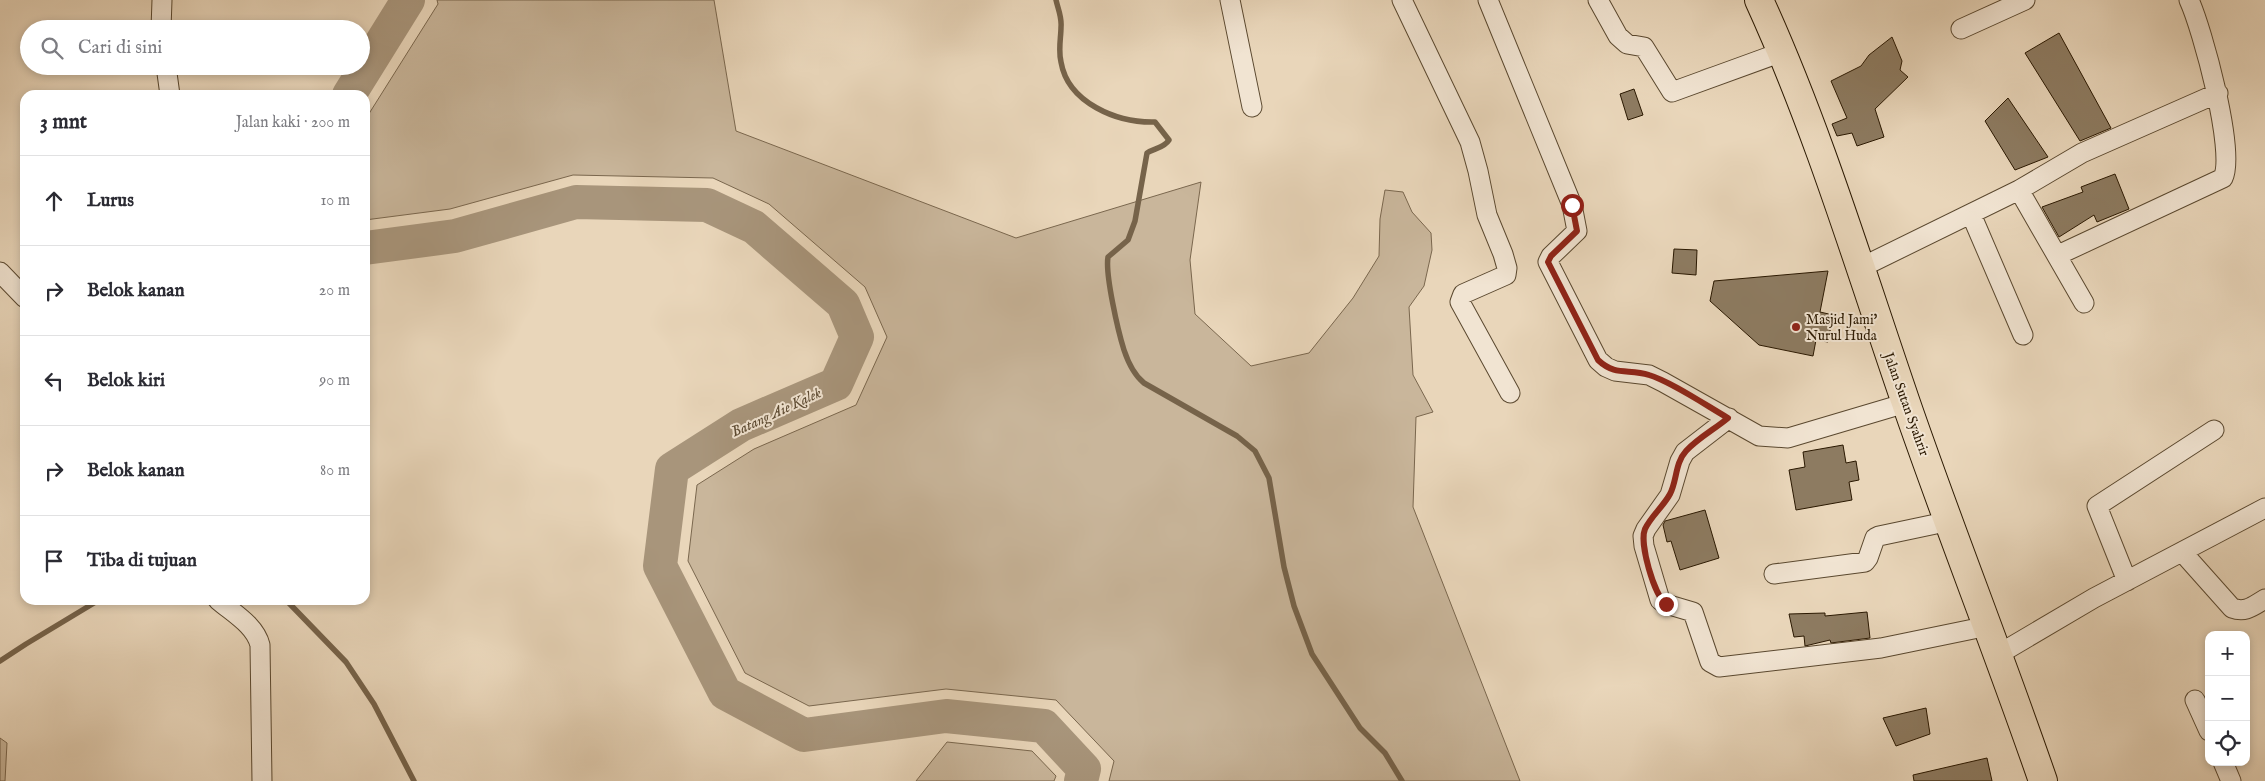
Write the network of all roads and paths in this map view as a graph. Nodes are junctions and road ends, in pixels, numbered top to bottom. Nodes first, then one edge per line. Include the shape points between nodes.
1 (162, 0) edge
2 (1230, 0) edge
3 (1402, 0) edge
4 (1488, 0) edge
5 (1598, 0) edge
6 (1759, 0) edge
7 (2025, 0) edge
8 (2190, 0) edge
9 (161, 20) edge
10 (1961, 29) dead end
11 (1782, 52) junction
12 (167, 75) edge
13 (169, 90) edge
14 (2218, 93) junction
15 (1252, 107) dead end
16 (2019, 190) junction
17 (1971, 214) junction
18 (2058, 255) junction
19 (1860, 268) junction
20 (0, 272) edge
21 (20, 293) edge
22 (2084, 303) dead end
23 (2023, 335) dead end
24 (1510, 393) dead end
25 (1906, 403) junction
26 (1728, 418) junction
27 (2214, 430) dead end
28 (2265, 508) edge
29 (1950, 521) junction
30 (2183, 553) junction
31 (1774, 574) dead end
32 (2127, 581) junction
33 (2265, 599) edge
34 (224, 605) edge
35 (1988, 626) junction
36 (1999, 654) junction
37 (2195, 700) dead end
38 (2205, 722) edge
39 (2225, 766) edge
40 (262, 781) edge
41 (2043, 781) edge
42 (2232, 781) edge

1 - 9 street
2 - 15 street
3 - 24 street via 1470,142 1486,215 1507,268 1506,275 1463,294 1460,302
4 - 26 street via 1572,205 1577,231 1548,262 1598,360 1615,371 1649,374
5 - 11 street via 1618,36 1627,44 1644,47 1672,92
6 - 11 highway, Jalan Sutan Syahrir
7 - 10 street
8 - 14 street
11 - 19 highway, Jalan Sutan Syahrir
12 - 13 street
14 - 16 street via 2082,153
14 - 18 street via 2226,165 2223,178
16 - 17 street
16 - 18 street
17 - 19 street
17 - 23 street
18 - 22 street
19 - 25 highway, Jalan Sutan Syahrir
20 - 21 street
25 - 26 street via 1788,438 1759,436
25 - 29 highway, Jalan Sutan Syahrir
26 - 35 street via 1685,452 1670,495 1643,536 1657,595 1666,604 1693,612 1714,666 1719,668 1881,648
27 - 32 street via 2097,506
28 - 30 street
29 - 31 street via 1880,536 1872,543 1865,562
29 - 35 highway, Jalan Sutan Syahrir
30 - 32 street
30 - 33 street via 2232,608 2247,610
32 - 36 street
34 - 40 street via 253,630 260,645
35 - 36 highway, Jalan Sutan Syahrir
36 - 41 highway, Jalan Sutan Syahrir
37 - 38 street
39 - 42 street

